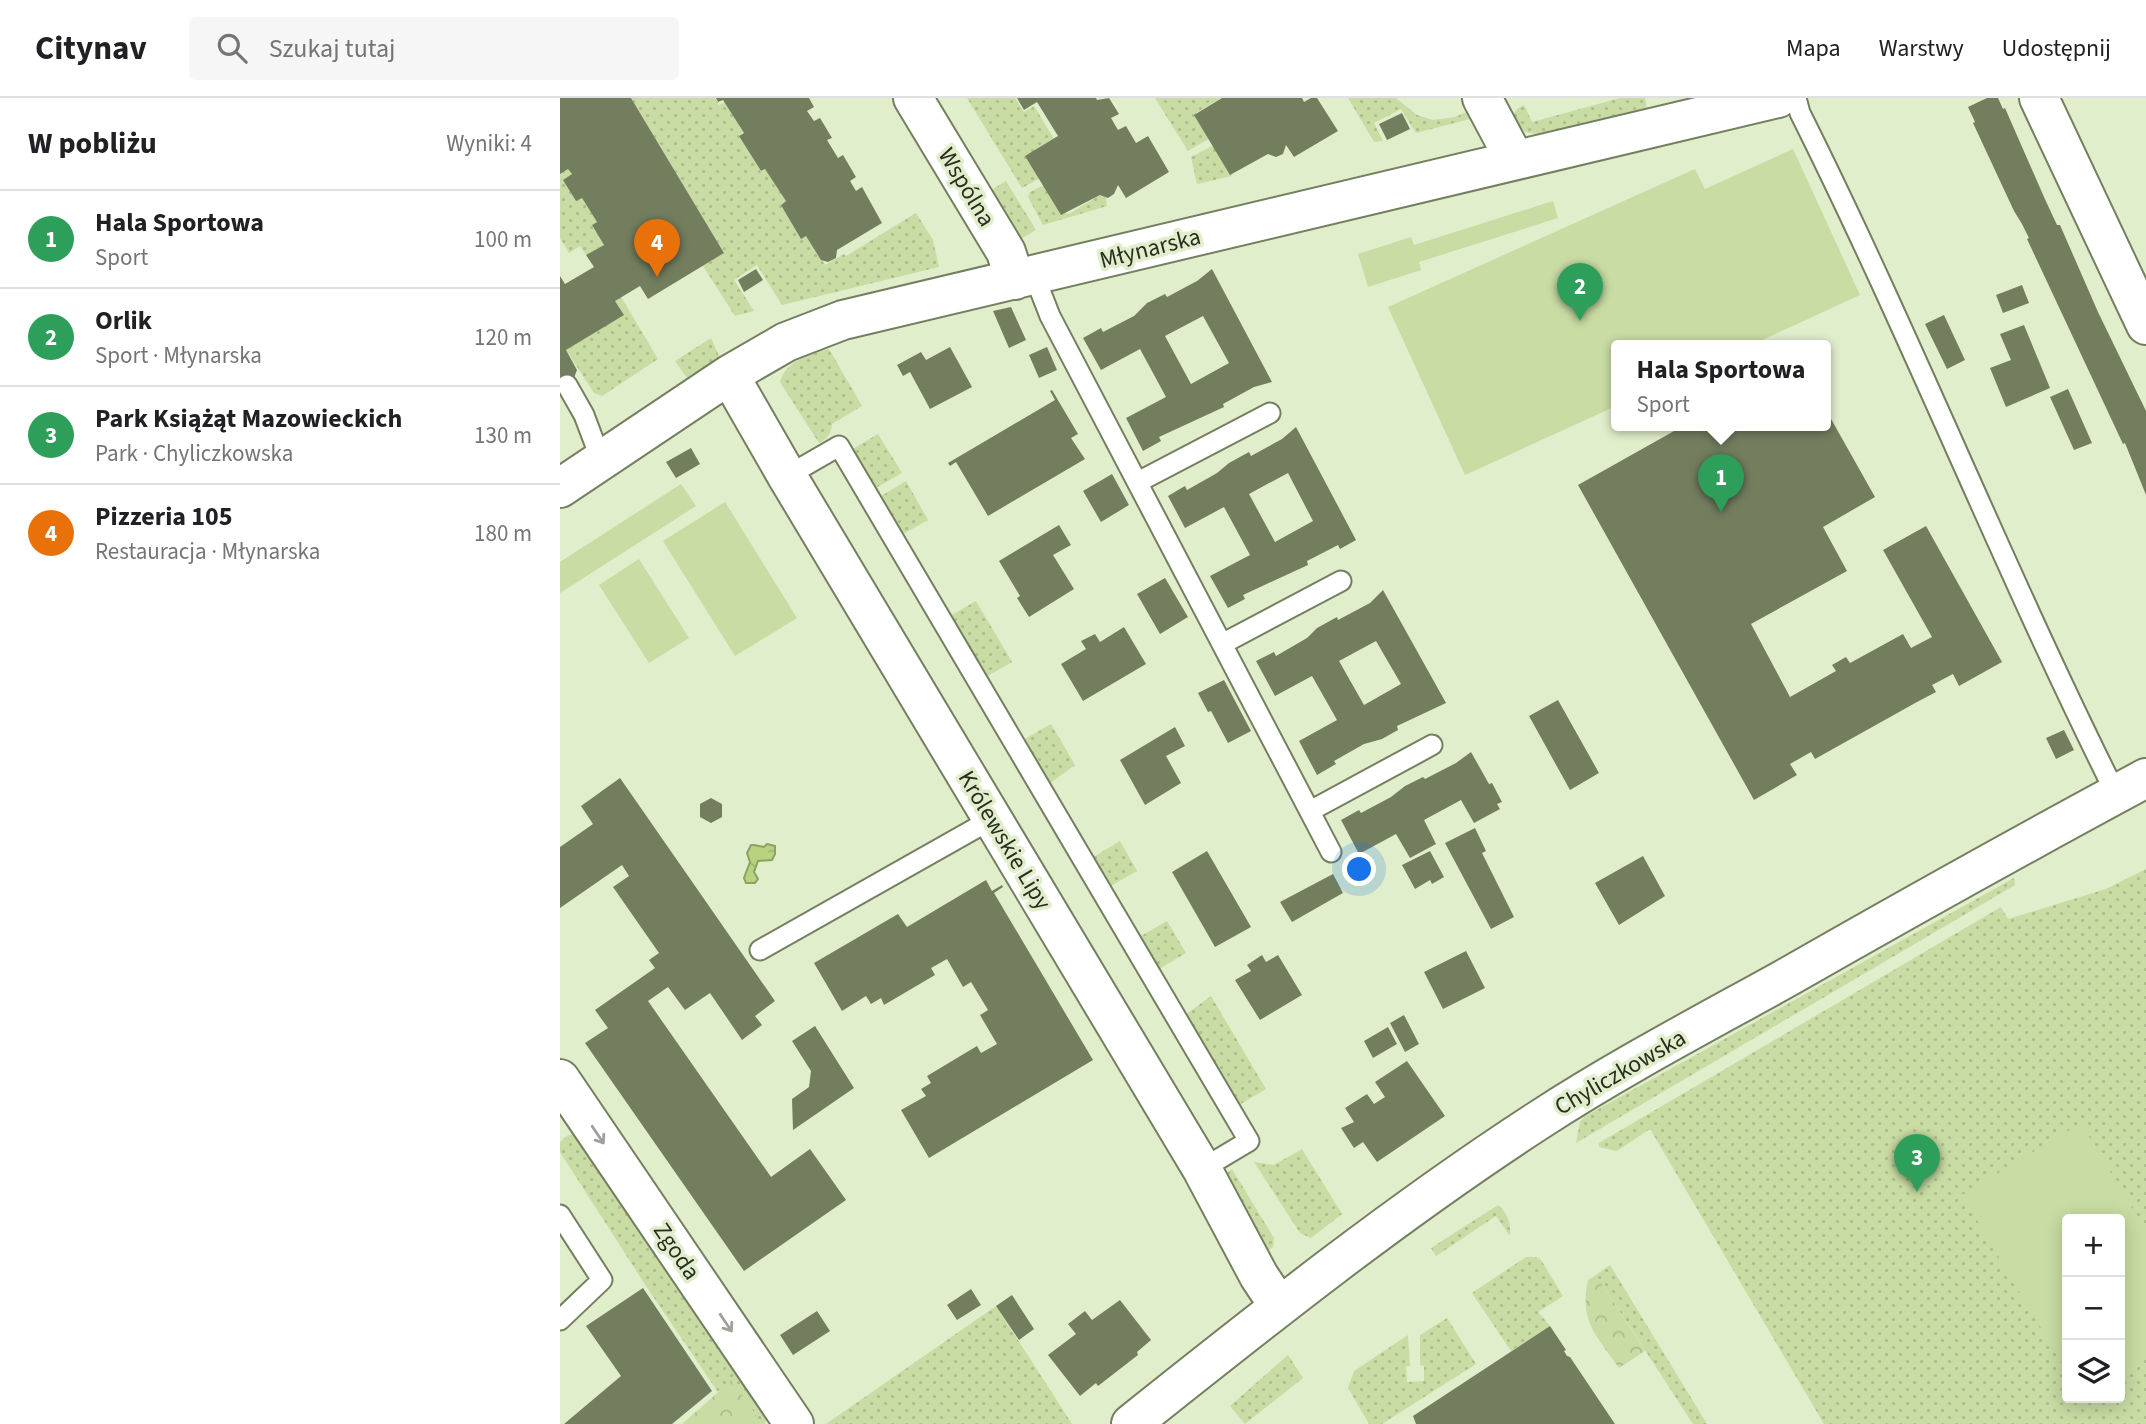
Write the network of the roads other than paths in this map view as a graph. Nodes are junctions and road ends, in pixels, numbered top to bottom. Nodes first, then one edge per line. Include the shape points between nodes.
1 (913, 98) edge
2 (1482, 98) edge
3 (1778, 98) edge
4 (1796, 98) edge
5 (2039, 98) edge
6 (1514, 160) junction
7 (1025, 277) junction
8 (2146, 325) edge
9 (729, 375) junction
10 (567, 385) dead end
11 (1270, 414) dead end
12 (601, 460) junction
13 (786, 476) junction
14 (1138, 482) junction
15 (560, 488) edge
16 (1341, 581) dead end
17 (1222, 644) junction
18 (1432, 745) dead end
19 (2131, 786) edge
20 (1310, 811) junction
21 (992, 819) junction
22 (1331, 852) dead end
23 (760, 950) dead end
24 (560, 1079) edge
25 (1202, 1169) junction
26 (560, 1215) edge
27 (1279, 1306) junction
28 (560, 1320) edge
29 (794, 1424) edge
30 (1131, 1424) edge

1 - 7 street, Wspólna
2 - 6 street
3 - 6 street, Młynarska
4 - 19 lane via 1980,505
5 - 8 street
6 - 7 street, Młynarska
7 - 9 street, Młynarska via 843,320 786,342
7 - 14 lane
9 - 12 street, Młynarska
9 - 13 street, Królewskie Lipy
10 - 12 lane
11 - 14 lane
12 - 15 street, Młynarska
13 - 21 street, Królewskie Lipy
13 - 25 lane via 839,446 1249,1141
14 - 17 lane
16 - 17 lane
17 - 20 lane
18 - 20 lane
19 - 27 street, Chyliczkowska via 1560,1107 1485,1155
20 - 22 lane
21 - 23 lane
21 - 25 street, Królewskie Lipy
24 -> 29 street, Zgoda
25 - 27 street, Królewskie Lipy
26 - 28 lane via 603,1280
27 - 30 street, Chyliczkowska

